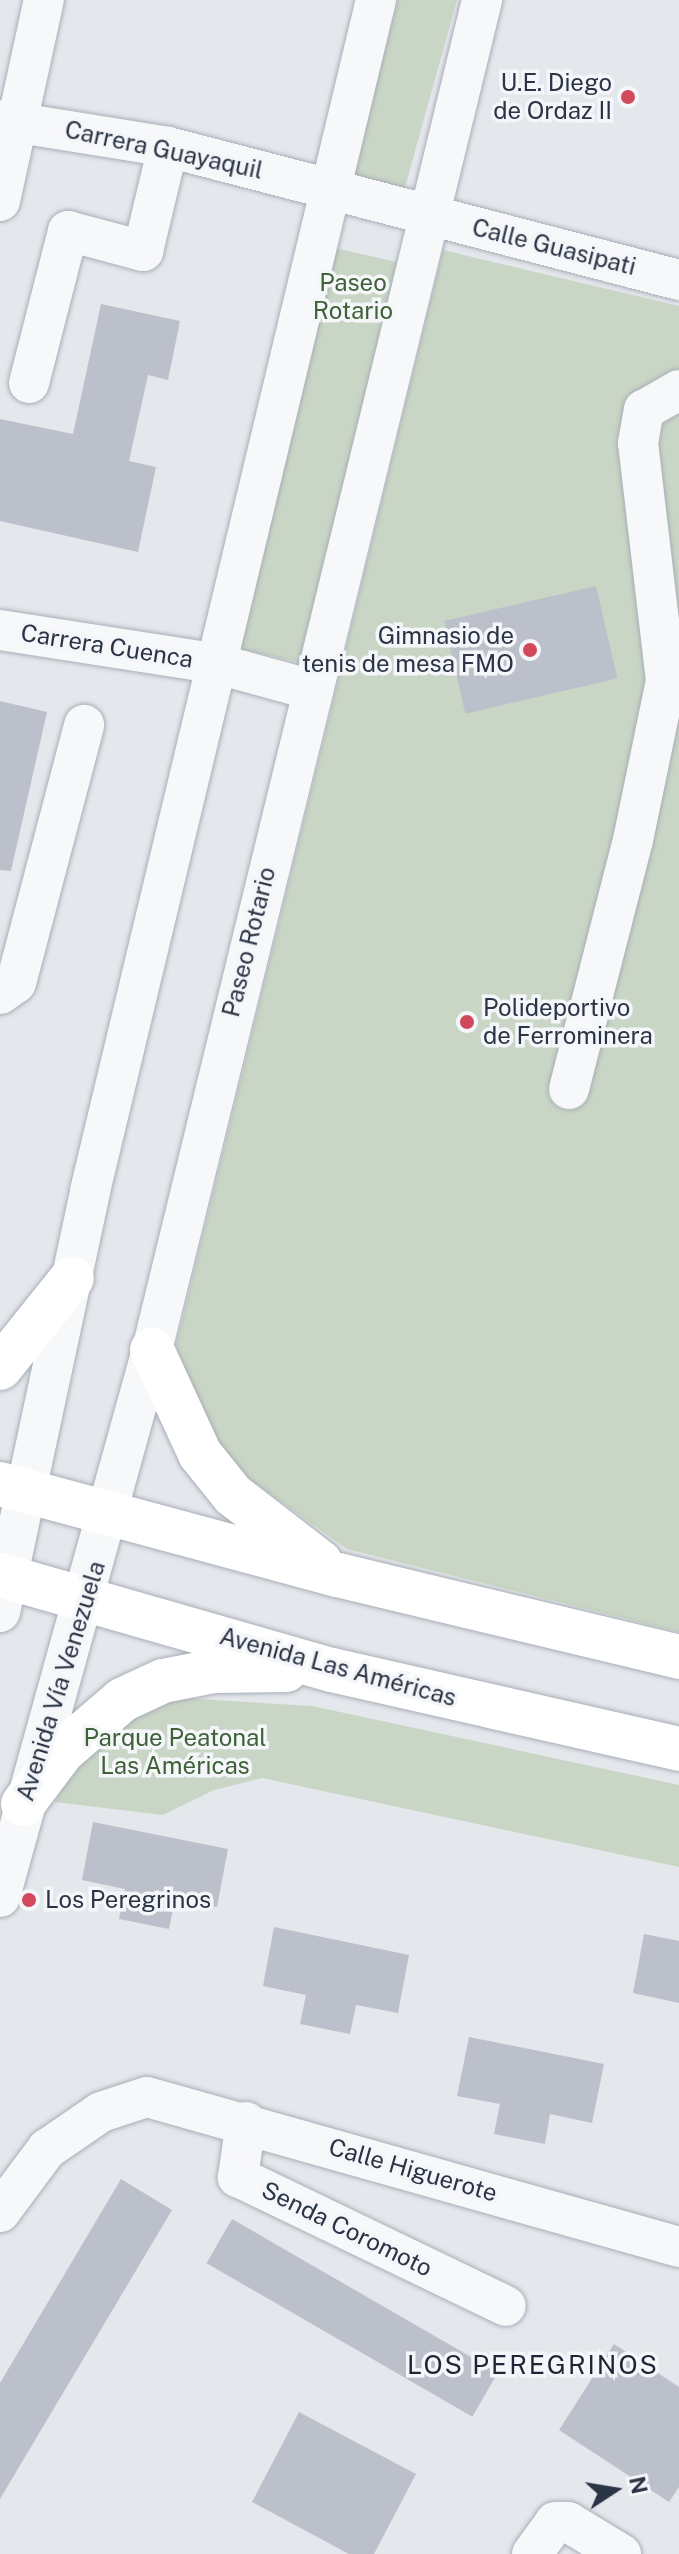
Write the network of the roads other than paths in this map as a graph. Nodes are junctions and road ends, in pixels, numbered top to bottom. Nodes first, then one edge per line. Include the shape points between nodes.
1 (44, 0) edge
2 (376, 0) edge
3 (482, 0) edge
4 (9, 120) edge
5 (168, 147) junction
6 (327, 187) junction
7 (0, 201) edge
8 (429, 215) junction
9 (679, 280) edge
10 (29, 383) dead end
11 (679, 390) edge
12 (0, 630) edge
13 (214, 663) junction
14 (313, 690) junction
15 (84, 725) dead end
16 (0, 994) edge
17 (569, 1089) dead end
18 (72, 1278) junction
19 (152, 1350) junction
20 (0, 1368) edge
21 (13, 1487) edge
22 (110, 1512) junction
23 (338, 1575) junction
24 (3, 1588) edge
25 (87, 1598) junction
26 (679, 1657) edge
27 (332, 1670) junction
28 (679, 1749) edge
29 (23, 1804) junction
30 (0, 1897) edge
31 (246, 2122) junction
32 (0, 2212) edge
33 (679, 2247) edge
34 (506, 2306) dead end
35 (532, 2554) edge
36 (621, 2554) edge

1 - 4 street
2 - 6 street
3 - 8 street, Paseo Rotario
4 - 5 street, Carrera Guayaquil
4 - 7 street
5 - 6 street, Carrera Guayaquil
5 - 10 street via 143,251 68,231
6 - 8 street, Carrera Guayaquil
6 - 13 street
8 - 9 street, Calle Guasipati
8 - 14 street, Paseo Rotario
11 - 17 street via 644,410 638,443 666,681 633,840
12 - 13 street, Carrera Cuenca
13 - 14 street, Carrera Cuenca
13 - 18 street
14 - 19 street, Paseo Rotario
15 - 16 street via 16,983
18 - 20 main road
18 - 21 street
19 - 22 street, Paseo Rotario
19 - 23 main road via 200,1454 233,1495
21 - 22 main road
21 - 24 street
22 - 23 main road
22 - 25 street, Avenida Vía Venezuela
23 - 26 main road
24 - 25 main road, Avenida Las Américas
25 - 27 main road, Avenida Las Américas
25 - 29 street, Avenida Vía Venezuela
27 - 28 main road, Avenida Las Américas
27 - 29 main road via 214,1671 163,1681 122,1700 88,1728
29 - 30 street, Avenida Vía Venezuela
31 - 32 street, Calle Higuerote via 147,2097 101,2112 47,2149
31 - 33 street, Calle Higuerote
31 - 34 street, Senda Coromoto via 238,2177
35 - 36 street via 555,2522 568,2522

